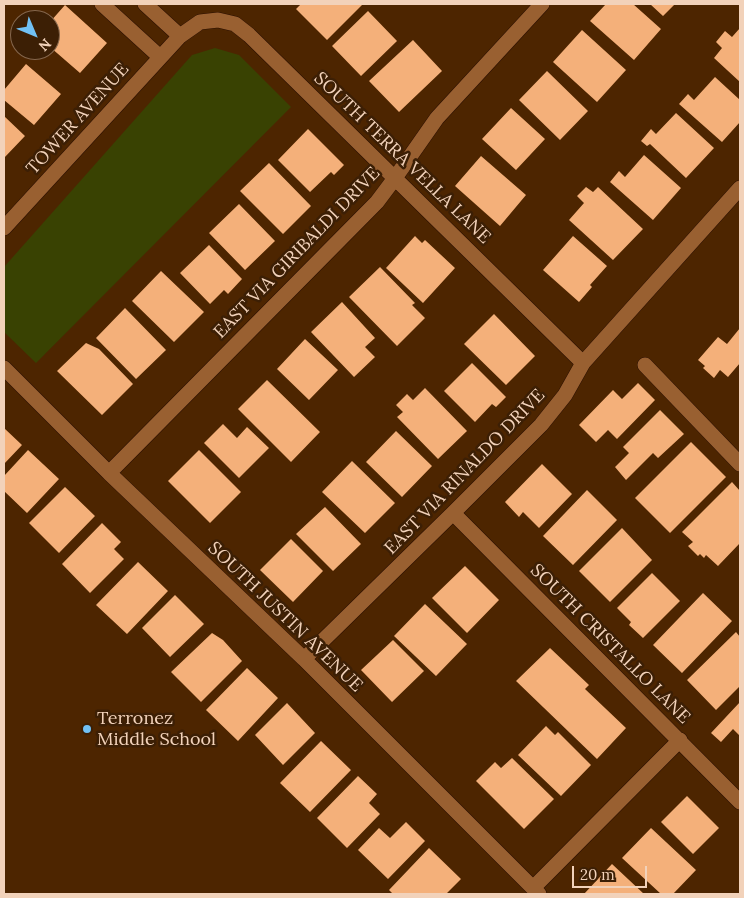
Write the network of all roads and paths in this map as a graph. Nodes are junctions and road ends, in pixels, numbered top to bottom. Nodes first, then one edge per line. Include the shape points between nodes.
1 (102, 4) edge
2 (145, 4) edge
3 (542, 4) edge
4 (180, 36) junction
5 (160, 57) junction
6 (395, 178) junction
7 (740, 188) edge
8 (4, 228) edge
9 (583, 363) junction
10 (645, 365) dead end
11 (4, 368) edge
12 (740, 464) edge
13 (109, 473) junction
14 (453, 513) junction
15 (304, 659) junction
16 (680, 740) junction
17 (740, 802) edge
18 (536, 891) edge

1 - 5 street
2 - 4 street
3 - 6 street, EAST VIA GIRIBALDI DRIVE via 437,118
4 - 5 street, SOUTH TERRA VELLA LANE
4 - 6 street, SOUTH TERRA VELLA LANE via 200,22 218,20 236,24
5 - 8 street, TOWER AVENUE
6 - 9 street, SOUTH TERRA VELLA LANE
6 - 13 street, EAST VIA GIRIBALDI DRIVE via 377,202
7 - 9 street, EAST VIA RINALDO DRIVE
9 - 14 street, EAST VIA RINALDO DRIVE via 565,395 541,425
10 - 12 street
11 - 13 street, SOUTH JUSTIN AVENUE
13 - 15 street, SOUTH JUSTIN AVENUE
14 - 15 street, EAST VIA RINALDO DRIVE
14 - 16 street, SOUTH CRISTALLO LANE
15 - 18 street, SOUTH JUSTIN AVENUE
16 - 17 street, SOUTH CRISTALLO LANE
16 - 18 street

